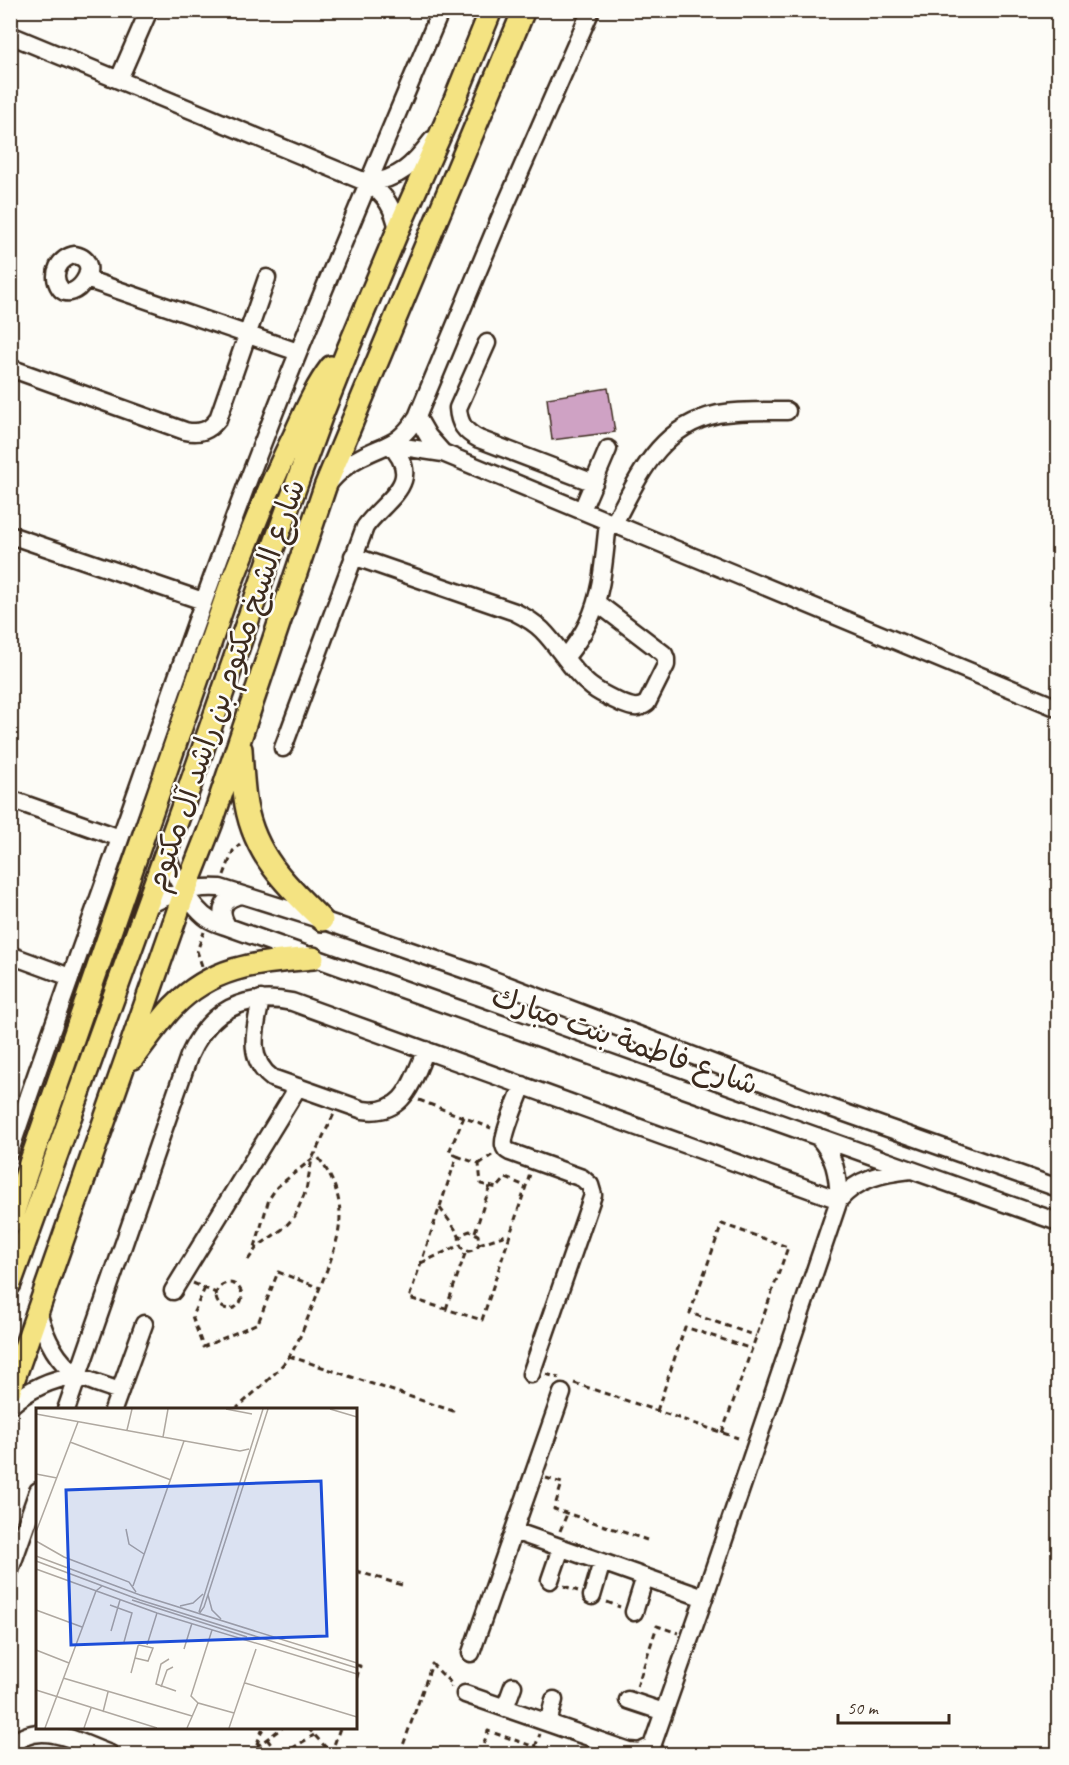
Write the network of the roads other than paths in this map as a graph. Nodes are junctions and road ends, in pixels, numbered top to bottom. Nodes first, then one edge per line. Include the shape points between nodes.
1 (149, 10) edge
2 (492, 10) edge
3 (524, 10) edge
4 (591, 10) edge
5 (440, 11) edge
6 (10, 35) edge
7 (119, 79) junction
8 (445, 124) junction
9 (368, 183) junction
10 (398, 230) junction
11 (267, 278) dead end
12 (86, 279) dead end
13 (247, 335) junction
14 (487, 343) dead end
15 (348, 349) junction
16 (298, 352) junction
17 (10, 368) edge
18 (787, 411) dead end
19 (417, 417) junction
20 (390, 445) junction
21 (608, 449) dead end
22 (443, 453) junction
23 (594, 483) junction
24 (325, 487) junction
25 (582, 510) junction
26 (611, 524) junction
27 (10, 535) edge
28 (353, 556) junction
29 (203, 601) junction
30 (596, 602) junction
31 (565, 658) junction
32 (1059, 708) edge
33 (241, 736) junction
34 (283, 748) dead end
35 (191, 783) junction
36 (10, 799) edge
37 (211, 825) junction
38 (120, 838) junction
39 (166, 852) junction
40 (185, 891) junction
41 (242, 895) junction
42 (146, 907) junction
43 (322, 920) junction
44 (228, 927) junction
45 (10, 955) edge
46 (313, 958) junction
47 (125, 964) junction
48 (161, 965) junction
49 (70, 977) junction
50 (261, 999) junction
51 (426, 1050) junction
52 (122, 1073) junction
53 (523, 1085) junction
54 (298, 1087) junction
55 (817, 1136) junction
56 (10, 1151) edge
57 (913, 1169) junction
58 (1059, 1188) edge
59 (839, 1200) junction
60 (1059, 1222) edge
61 (10, 1223) edge
62 (10, 1284) edge
63 (177, 1285) road end
64 (38, 1311) junction
65 (144, 1324) dead end
66 (532, 1372) road end
67 (77, 1375) junction
68 (10, 1390) edge
69 (120, 1391) junction
70 (562, 1393) dead end
71 (10, 1406) edge
72 (67, 1408) edge
73 (114, 1408) edge
74 (36, 1497) edge
75 (514, 1531) junction
76 (561, 1548) junction
77 (602, 1562) junction
78 (10, 1570) edge
79 (645, 1577) junction
80 (550, 1580) dead end
81 (592, 1596) dead end
82 (704, 1598) junction
83 (634, 1612) dead end
84 (471, 1653) dead end
85 (513, 1686) dead end
86 (465, 1694) road end
87 (555, 1700) dead end
88 (630, 1701) road end
89 (505, 1708) junction
90 (664, 1712) junction
91 (548, 1723) junction
92 (56, 1731) edge
93 (10, 1748) edge
94 (110, 1755) edge

1 - 7 street
2 - 8 main road, شارع الشيخ مكتوم بن راشد آل مكتوم
3 - 24 main road, شارع الشيخ مكتوم بن راشد آل مكتوم
4 - 19 street
5 - 9 street
6 - 7 street
7 - 9 street
8 - 9 street via 407,168 388,179
8 - 10 main road, شارع الشيخ مكتوم بن راشد آل مكتوم
9 - 10 street via 392,207
9 - 16 street
10 - 15 main road, شارع الشيخ مكتوم بن راشد آل مكتوم
11 - 13 street
12 - 13 street
13 - 16 street
13 - 17 street via 218,419 204,432 185,431
14 - 23 street via 458,408 463,427 479,439
15 - 35 main road, شارع الشيخ مكتوم بن راشد آل مكتوم via 274,544
15 - 61 main road via 316,390 243,552
16 - 29 street
18 - 26 street via 719,414 684,427 656,451
19 - 20 street
19 - 22 street
20 - 22 street
20 - 24 street via 346,466
20 - 28 street via 404,465 404,477 393,498 365,527
21 - 23 street
22 - 25 street
23 - 25 street
24 - 33 main road, شارع الشيخ مكتوم بن راشد آل مكتوم
25 - 26 street
26 - 30 street
26 - 32 street
27 - 29 street
28 - 31 street via 515,612 544,632
28 - 34 street
29 - 38 street
30 - 31 street via 584,632
30 - 31 street via 664,654 666,665 647,703 636,708 601,694
33 - 37 main road, شارع الشيخ مكتوم بن راشد آل مكتوم
33 - 43 main road via 244,790 253,833 274,870
35 - 37 main road via 195,824 206,828
35 - 39 main road, شارع الشيخ مكتوم بن راشد آل مكتوم
36 - 38 street
37 - 40 main road, شارع الشيخ مكتوم بن راشد آل مكتوم
38 - 49 street
39 - 40 street, شارع فاطمة بنت مبارك
39 - 42 main road, شارع الشيخ مكتوم بن راشد آل مكتوم
40 - 41 street, شارع فاطمة بنت مبارك via 207,887
40 - 42 street, شارع فاطمة بنت مبارك
40 - 44 street, شارع فاطمة بنت مبارك via 209,919
40 - 48 main road, شارع الشيخ مكتوم بن راشد آل مكتوم
41 - 43 street, شارع فاطمة بنت مبارك
41 - 44 street via 225,902 222,920
42 - 47 main road, شارع الشيخ مكتوم بن راشد آل مكتوم
43 - 58 street, شارع فاطمة بنت مبارك
44 - 46 street, شارع فاطمة بنت مبارك
45 - 49 street
46 - 52 main road via 245,966 207,981 173,1008
46 - 55 street, شارع فاطمة بنت مبارك
47 - 48 main road via 142,950 152,952
47 - 62 main road, شارع الشيخ مكتوم بن راشد آل مكتوم
48 - 52 main road, شارع الشيخ مكتوم بن راشد آل مكتوم
49 - 56 street
50 - 51 street via 292,1002
50 - 54 street via 254,1044 256,1059 272,1078
50 - 67 street via 230,1008 205,1028 196,1041
51 - 53 street
51 - 54 street via 406,1095 379,1111 363,1110
52 - 64 main road, شارع الشيخ مكتوم بن راشد آل مكتوم
53 - 59 street
53 - 66 street via 506,1134 507,1150 582,1178 593,1195
54 - 63 street
55 - 57 street, شارع فاطمة بنت مبارك
55 - 59 street via 833,1160
57 - 59 street via 864,1180
57 - 60 street, شارع فاطمة بنت مبارك
59 - 82 street
64 - 67 street via 52,1347
64 - 68 main road, شارع الشيخ مكتوم بن راشد آل مكتوم
65 - 69 street
67 - 69 street
67 - 71 street via 40,1385
67 - 72 street
69 - 73 street
70 - 75 street
74 - 78 street
75 - 76 street
75 - 84 street
76 - 77 street
76 - 80 street
77 - 79 street
77 - 81 street
79 - 82 street
79 - 83 street
82 - 90 street
85 - 89 street
86 - 89 street
87 - 91 street
88 - 90 street
89 - 91 street
90 - 91 street via 652,1746 640,1752
92 - 93 street via 32,1733
92 - 94 street

